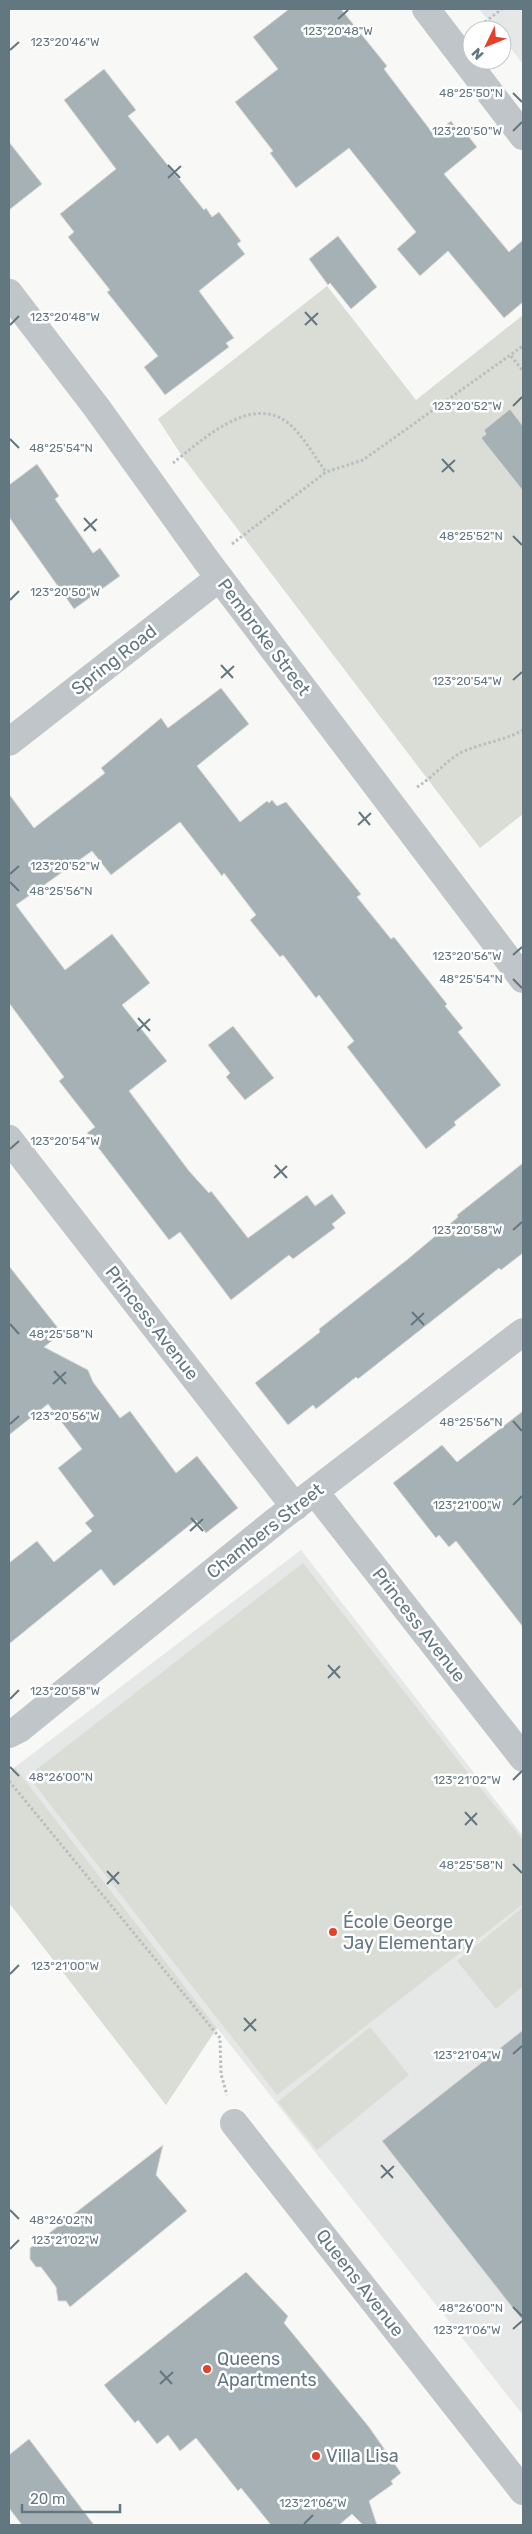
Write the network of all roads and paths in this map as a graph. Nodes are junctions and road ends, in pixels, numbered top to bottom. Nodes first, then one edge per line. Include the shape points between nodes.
1 (426, 9) edge
2 (502, 9) edge
3 (488, 20) edge
4 (523, 136) edge
5 (9, 293) edge
6 (523, 346) edge
7 (511, 356) junction
8 (523, 371) edge
9 (326, 472) junction
10 (149, 481) junction
11 (212, 569) junction
12 (523, 730) edge
13 (9, 742) edge
14 (391, 804) junction
15 (523, 979) edge
16 (9, 1139) edge
17 (523, 1332) edge
18 (305, 1500) junction
19 (9, 1734) edge
20 (523, 1758) edge
21 (9, 1782) edge
22 (234, 2123) joint
23 (523, 2491) edge

1 - 4 street
2 - 3 path
5 - 10 street, Pembroke Street
6 - 7 path
7 - 8 path
7 - 9 path via 363,460
9 - 10 path via 290,424 281,418 250,414 224,425
9 - 11 path via 242,537
10 - 11 street, Pembroke Street
11 - 13 street, Spring Road
11 - 14 street, Pembroke Street
12 - 14 path via 458,754 428,780
14 - 15 street, Pembroke Street
16 - 18 street, Princess Avenue
17 - 18 street, Chambers Street
18 - 19 street, Chambers Street
18 - 20 street, Princess Avenue
21 - 22 path via 220,2038 221,2074
22 - 23 street, Queens Avenue

